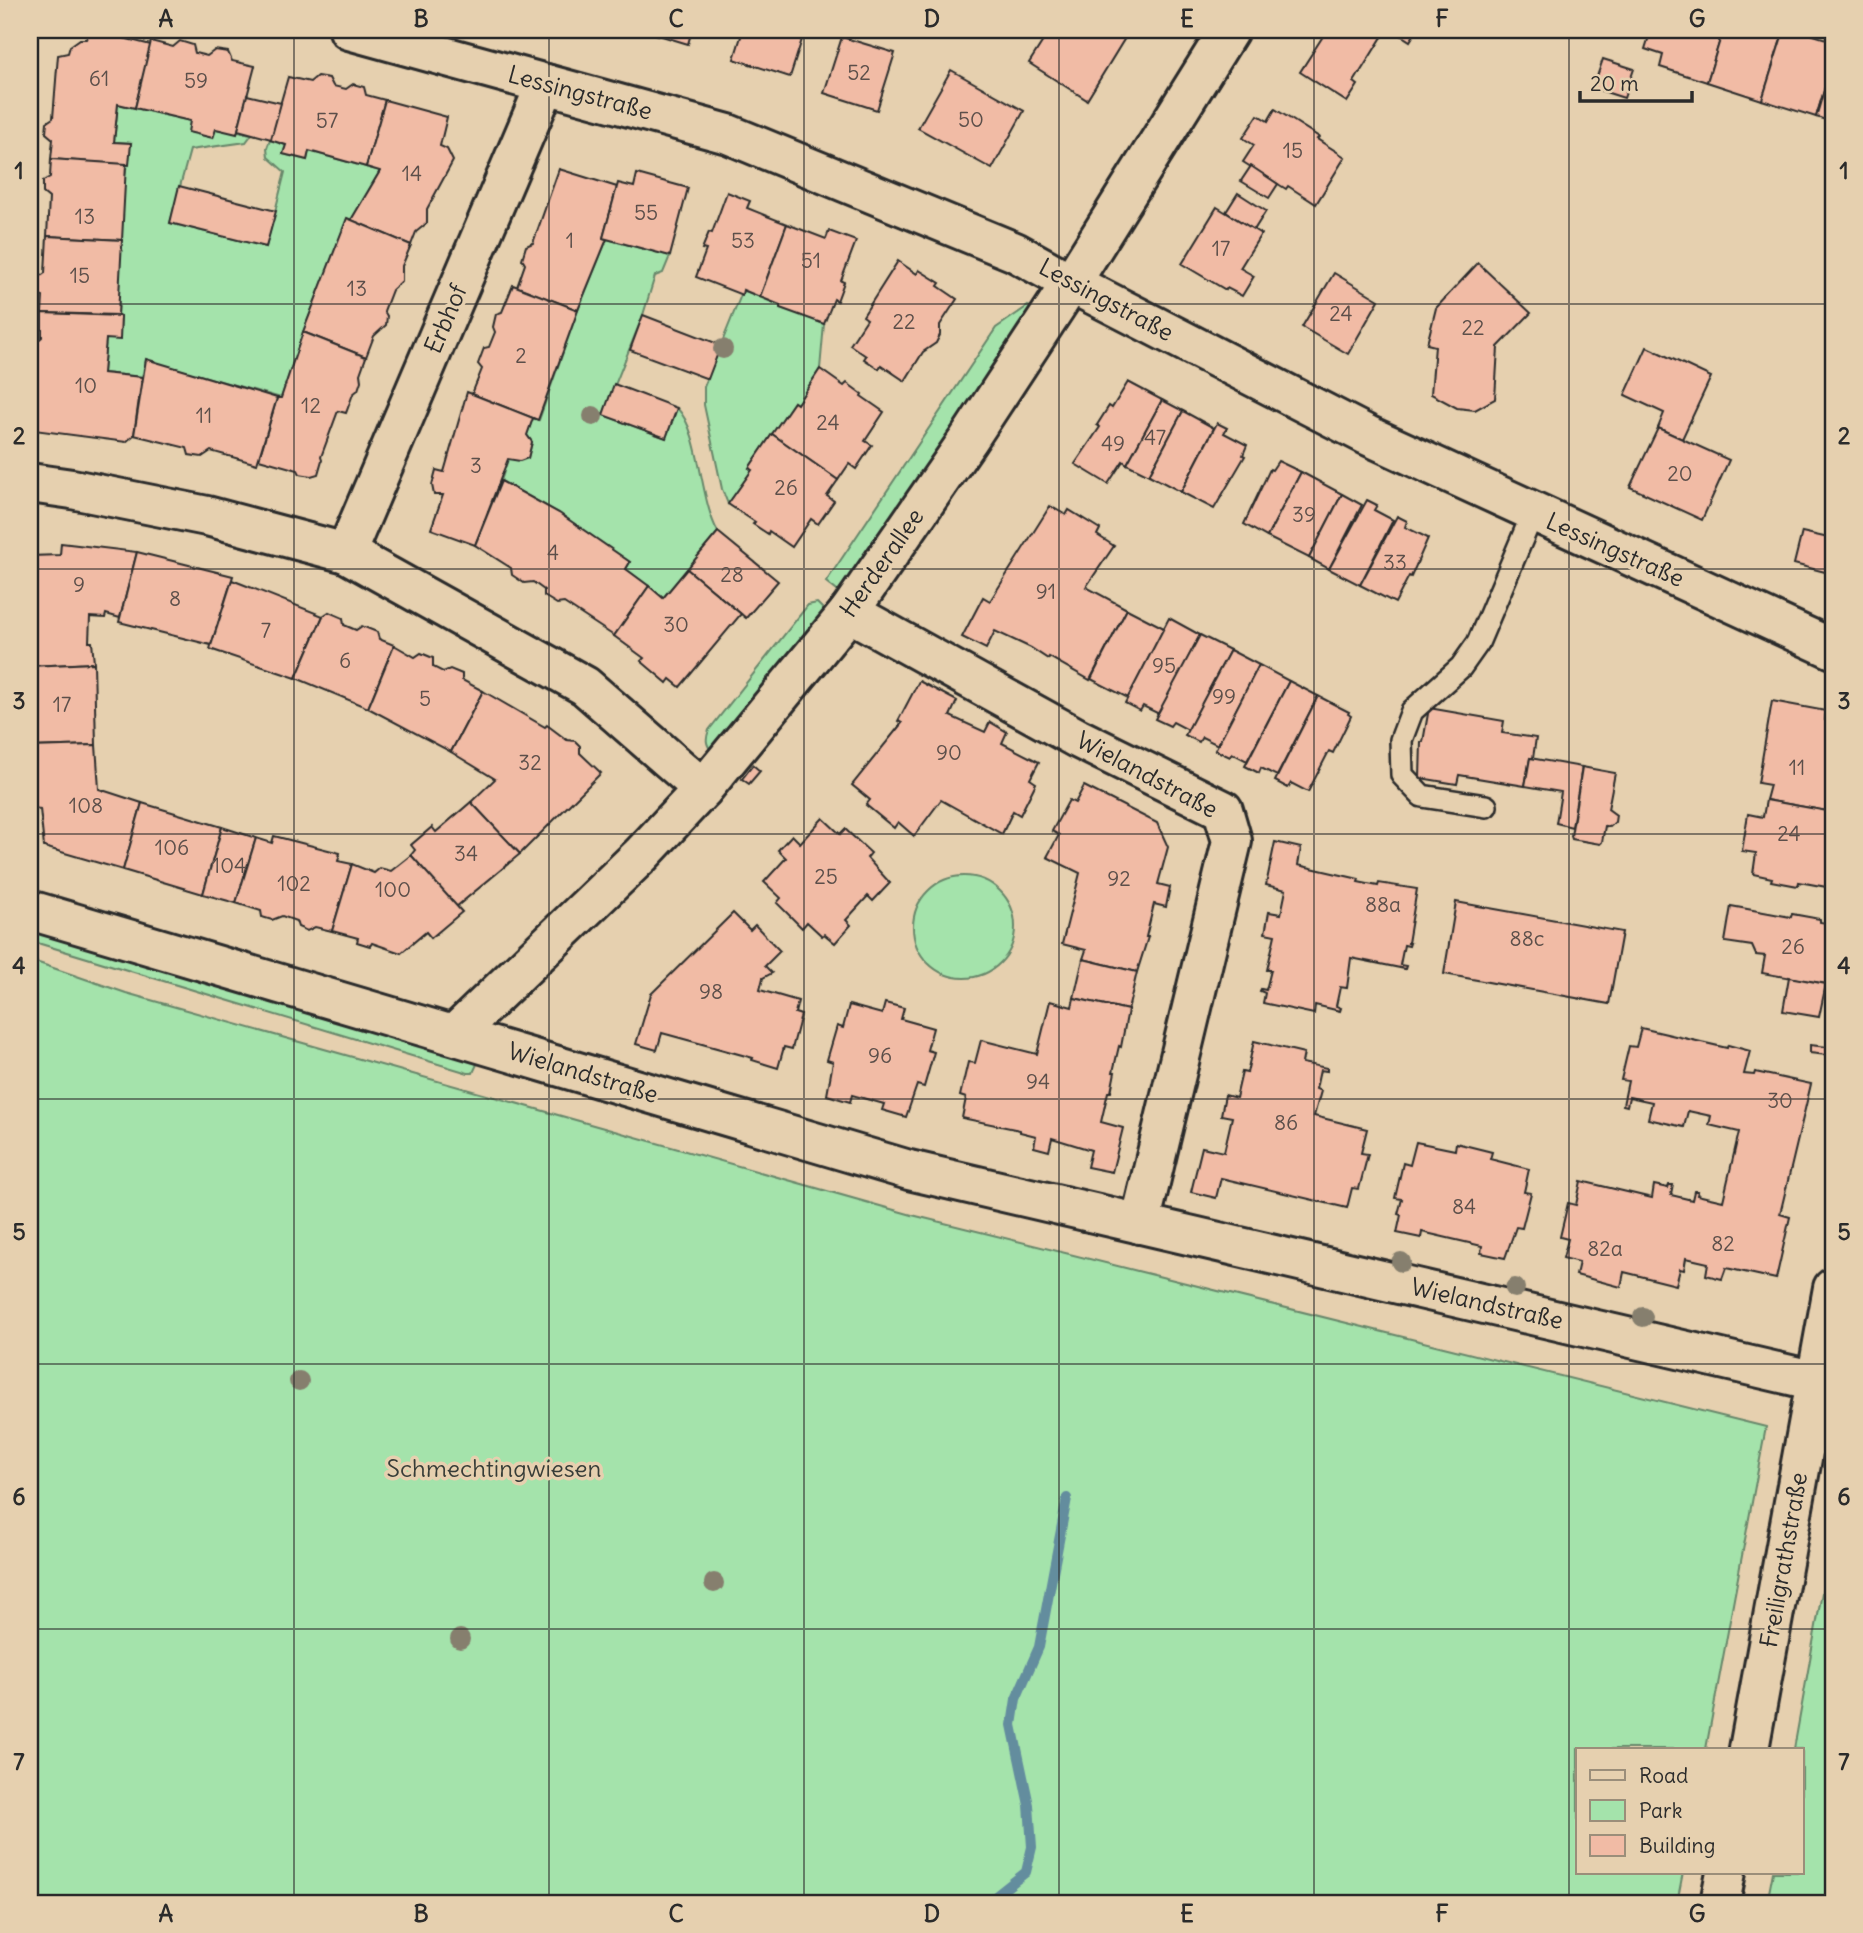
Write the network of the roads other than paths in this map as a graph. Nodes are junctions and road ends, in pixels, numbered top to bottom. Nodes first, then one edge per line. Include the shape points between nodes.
1 (349, 30) edge
2 (1229, 30) edge
3 (414, 38) edge
4 (546, 84) junction
5 (1071, 283) junction
6 (30, 483) edge
7 (1533, 513) junction
8 (346, 553) junction
9 (849, 612) junction
10 (1833, 649) edge
11 (703, 789) junction
12 (1486, 806) dead end
13 (30, 910) edge
14 (455, 1034) junction
15 (1140, 1224) junction
16 (1833, 1288) edge
17 (1825, 1383) edge
18 (1749, 1748) edge
19 (1726, 1874) edge
20 (1720, 1903) edge

1 - 3 street, Lessingstraße
2 - 5 street, Herderallee
3 - 4 street, Lessingstraße
4 - 5 street, Lessingstraße via 728,134 1015,251
4 - 8 street, Erbhof
5 - 7 street, Lessingstraße via 1367,435
5 - 9 street, Herderallee
6 - 8 street via 207,516
7 - 10 street, Lessingstraße
7 - 12 lane via 1478,643 1461,667 1412,711 1401,740 1402,775 1422,796
8 - 11 street via 586,686
9 - 11 street, Herderallee
9 - 15 street, Wielandstraße via 1077,738 1223,810 1232,841
11 - 14 street, Herderallee
13 - 14 street, Wielandstraße
14 - 15 street, Wielandstraße via 909,1170
15 - 17 street, Wielandstraße
16 - 17 street, Freiligrathstraße
17 - 18 street, Freiligrathstraße
19 - 20 street

